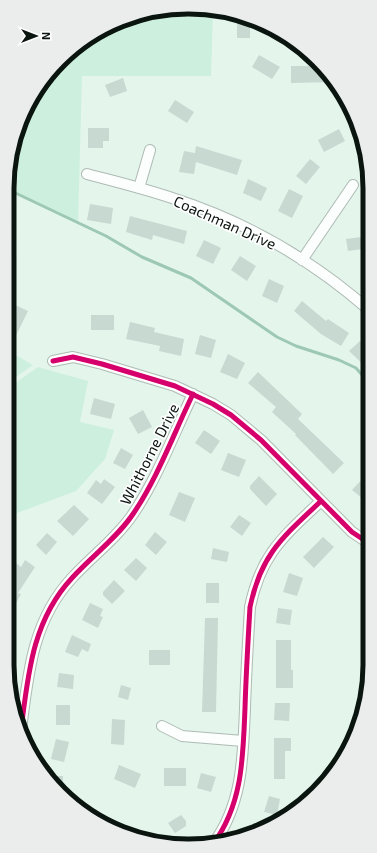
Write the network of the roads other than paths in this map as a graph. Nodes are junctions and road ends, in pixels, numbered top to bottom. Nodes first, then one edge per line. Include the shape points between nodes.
1 (150, 150) dead end
2 (87, 174) dead end
3 (353, 185) dead end
4 (139, 188) junction
5 (302, 260) junction
6 (363, 305) edge
7 (53, 361) dead end
8 (193, 394) junction
9 (320, 501) junction
10 (363, 539) edge
11 (23, 719) edge
12 (162, 726) dead end
13 (243, 741) junction
14 (218, 837) edge

1 - 4 street
2 - 4 street, Coachman Drive
3 - 5 street
4 - 5 street, Coachman Drive via 176,199 235,223
5 - 6 street, Coachman Drive via 338,284
7 - 8 street via 73,357 84,359 175,386
8 - 9 street via 231,414 261,440
8 - 11 street, Whithorne Drive via 133,515 73,577 51,606 33,650
9 - 10 street
9 - 13 street via 266,558 254,590 248,631
12 - 13 street via 182,736
13 - 14 street via 238,793

